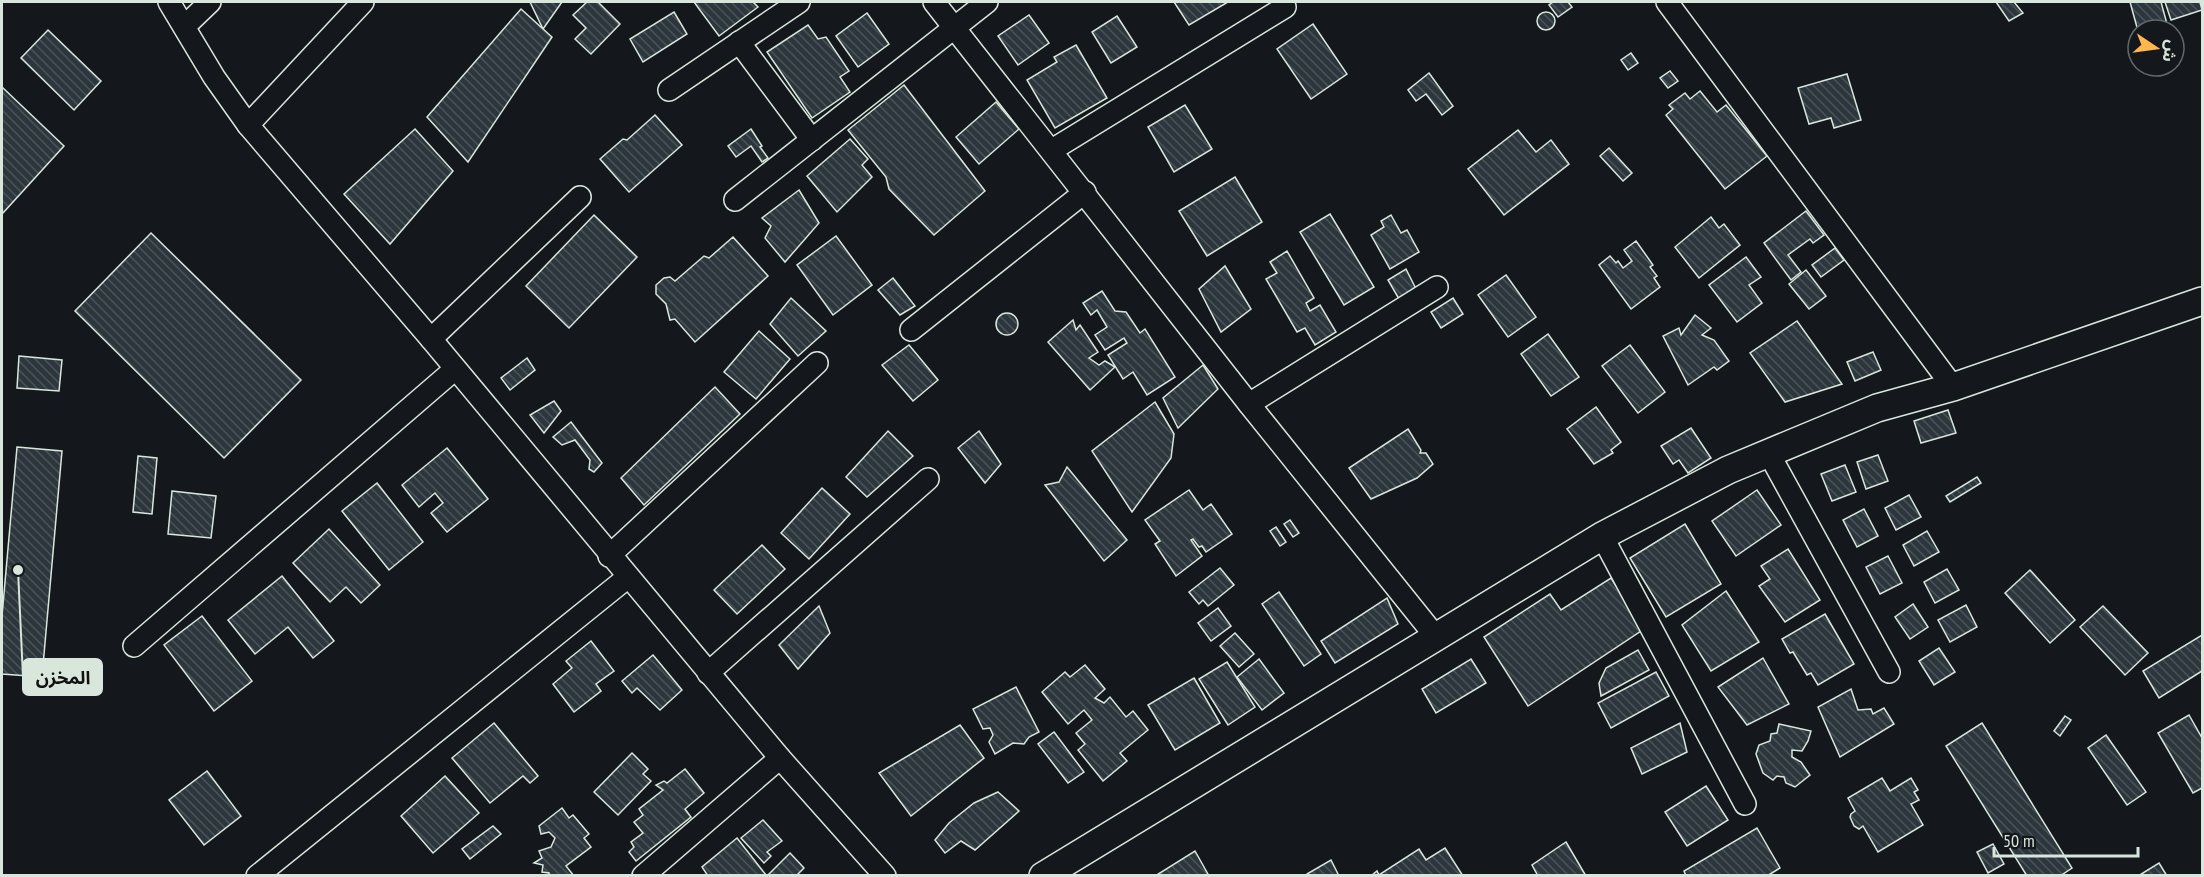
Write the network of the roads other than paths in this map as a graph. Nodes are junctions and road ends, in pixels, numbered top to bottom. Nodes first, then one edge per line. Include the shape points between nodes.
1 (169, 2) edge
2 (210, 2) edge
3 (363, 2) edge
4 (799, 2) edge
5 (934, 2) edge
6 (987, 2) edge
7 (1667, 2) edge
8 (1285, 7) dead end
9 (185, 26) junction
10 (955, 27) junction
11 (740, 42) junction
12 (669, 90) dead end
13 (248, 125) junction
14 (812, 140) junction
15 (1052, 150) junction
16 (1084, 192) junction
17 (580, 197) dead end
18 (735, 200) dead end
19 (1437, 287) dead end
20 (2202, 301) edge
21 (911, 330) dead end
22 (431, 339) junction
23 (817, 363) dead end
24 (454, 370) junction
25 (1953, 387) junction
26 (1249, 404) junction
27 (1768, 452) junction
28 (928, 479) dead end
29 (1602, 536) junction
30 (609, 556) junction
31 (628, 578) junction
32 (1436, 637) junction
33 (134, 646) dead end
34 (1889, 672) dead end
35 (708, 673) junction
36 (780, 758) junction
37 (1745, 804) dead end
38 (257, 876) edge
39 (643, 876) edge
40 (885, 876) edge
41 (1043, 876) edge

1 - 9 street
2 - 9 street
3 - 13 street
4 - 11 street
5 - 10 street
6 - 10 street
7 - 25 street
8 - 15 street
9 - 13 street
10 - 14 street
10 - 15 street
11 - 12 street
11 - 14 street
13 - 22 street
14 - 18 street
15 - 16 street
16 - 21 street
16 - 26 street
17 - 22 street
19 - 26 street
20 - 25 main road
22 - 24 street
23 - 30 street
24 - 30 street
24 - 33 street
25 - 27 main road via 1877,408
26 - 32 street
27 - 29 main road
27 - 34 street
28 - 35 street
29 - 32 main road
29 - 37 street
30 - 31 street
31 - 35 street
31 - 38 street
32 - 41 main road
35 - 36 street
36 - 39 street
36 - 40 street

